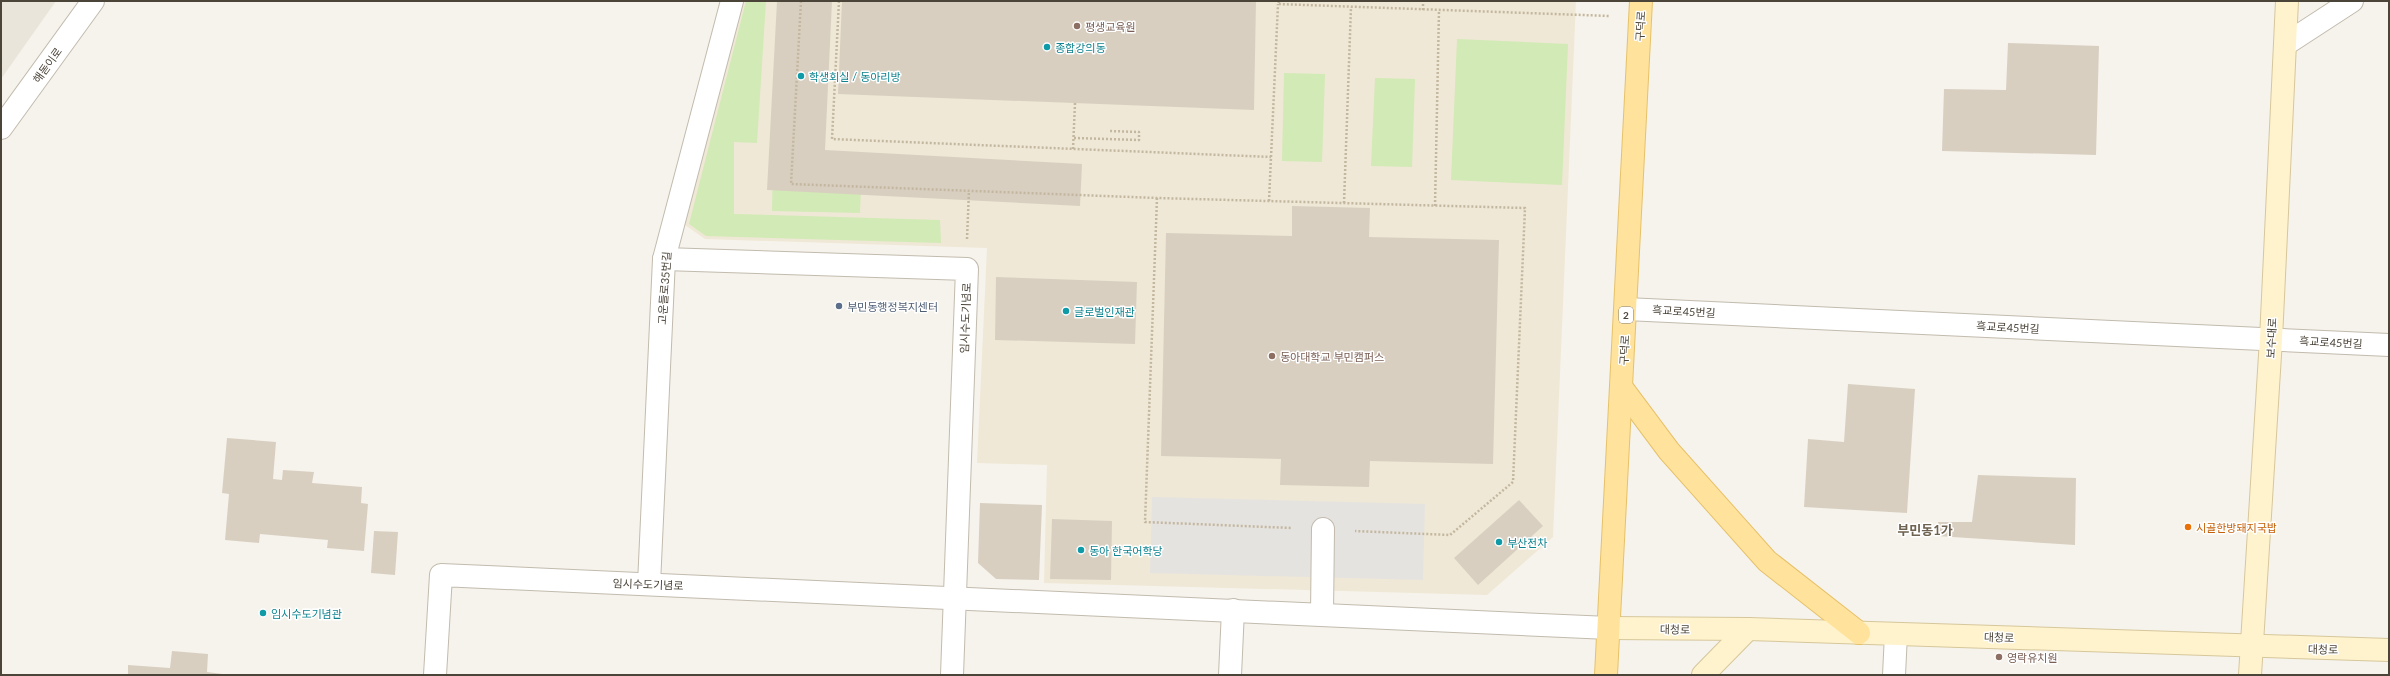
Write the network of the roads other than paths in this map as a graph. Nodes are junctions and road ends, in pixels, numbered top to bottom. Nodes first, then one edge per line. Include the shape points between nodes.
1 (92, 1) edge
2 (732, 1) edge
3 (2287, 1) edge
4 (2352, 1) edge
5 (1641, 9) edge
6 (2286, 44) junction
7 (1, 128) edge
8 (664, 259) junction
9 (1626, 309) junction
10 (2271, 339) junction
11 (2386, 343) edge
12 (1622, 388) junction
13 (1323, 529) road end
14 (649, 584) junction
15 (955, 598) junction
16 (1232, 610) junction
17 (1322, 614) junction
18 (1609, 628) junction
19 (1748, 629) junction
20 (1859, 633) junction
21 (1896, 634) junction
22 (2251, 647) junction
23 (2389, 650) edge
24 (435, 675) edge
25 (952, 675) edge
26 (1230, 675) edge
27 (1606, 675) edge
28 (1703, 675) edge
29 (1894, 675) edge
30 (2250, 675) edge

1 - 7 street, 해돋이로
2 - 8 street, 고운들로35번길
3 - 6 main road, 보수대로
4 - 6 street
5 - 9 main road, 구덕로 / 2
6 - 10 main road, 보수대로
8 - 14 street, 고운들로35번길
8 - 15 street, 임시수도기념로 via 967,269
9 - 10 street, 흑교로45번길
9 - 12 main road, 구덕로 / 2
10 - 11 street, 흑교로45번길
10 - 22 main road, 보수대로
12 - 18 main road, 구덕로 / 2
12 - 20 main road via 1669,451 1767,561
13 - 17 street
14 - 15 street, 임시수도기념로
14 - 24 street, 임시수도기념로 via 440,575
15 - 16 street
15 - 25 street, 임시수도기념로
16 - 17 street
16 - 26 street
17 - 18 street
18 - 19 main road, 대청로
18 - 27 main road, 구덕로 / 2
19 - 20 main road, 대청로
19 - 28 main road
20 - 21 main road, 대청로
21 - 22 main road, 대청로
21 - 29 street
22 - 23 main road, 대청로
22 - 30 main road, 보수대로

